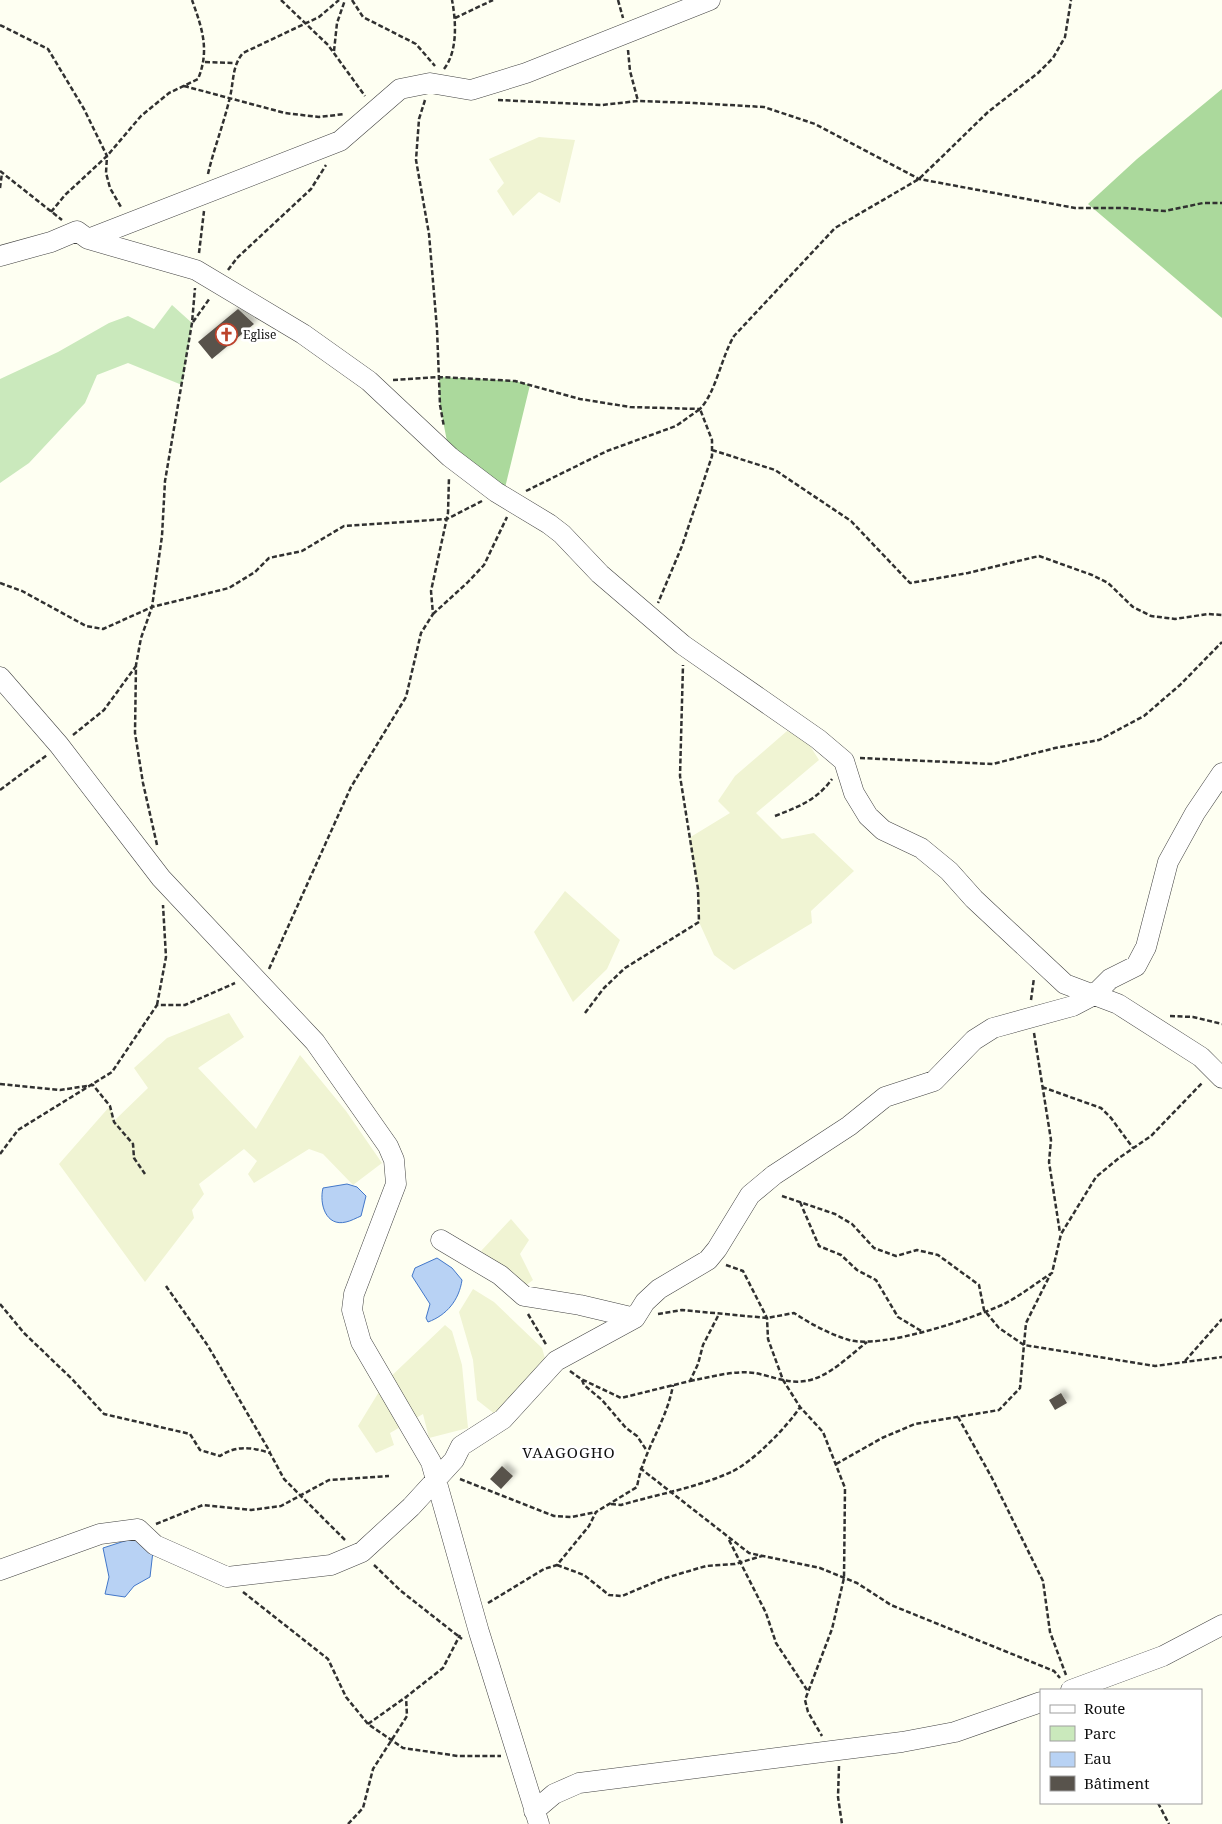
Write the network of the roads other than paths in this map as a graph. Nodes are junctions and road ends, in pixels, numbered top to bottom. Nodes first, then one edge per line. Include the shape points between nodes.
1 (710, 0) edge
2 (83, 235) junction
3 (0, 256) edge
4 (0, 677) edge
5 (1222, 773) edge
6 (1094, 995) junction
7 (1220, 1072) edge
8 (442, 1240) dead end
9 (635, 1318) junction
10 (438, 1475) junction
11 (0, 1570) edge
12 (1222, 1625) edge
13 (1075, 1689) edge
14 (1040, 1702) edge
15 (536, 1818) edge

1 - 2 street via 526,74 472,90 436,78 400,89 340,141 130,222
2 - 3 street
2 - 6 street via 196,270 303,334 369,382 450,457 496,492 562,534 600,574 683,645 818,739 844,761 854,794 868,816 883,830 921,848 949,871 974,899 1065,984
4 - 10 street via 60,745 161,878 315,1042 388,1146 394,1160 396,1184 354,1294 352,1310 361,1342
5 - 6 street via 1168,862 1146,947 1136,966 1110,979
6 - 7 street via 1118,1004 1166,1033
6 - 9 street via 1073,1006 993,1028 974,1040 934,1081 885,1097 849,1126 774,1175 750,1195 708,1260 659,1289
8 - 9 street via 500,1275 524,1296
9 - 10 street via 556,1361 503,1419 461,1446 454,1460
10 - 11 street via 396,1523 358,1554 331,1565 227,1577 155,1545 138,1529 100,1534
10 - 15 street via 475,1616
12 - 13 street via 1163,1656
14 - 15 street via 955,1732 902,1742 579,1783 554,1794

